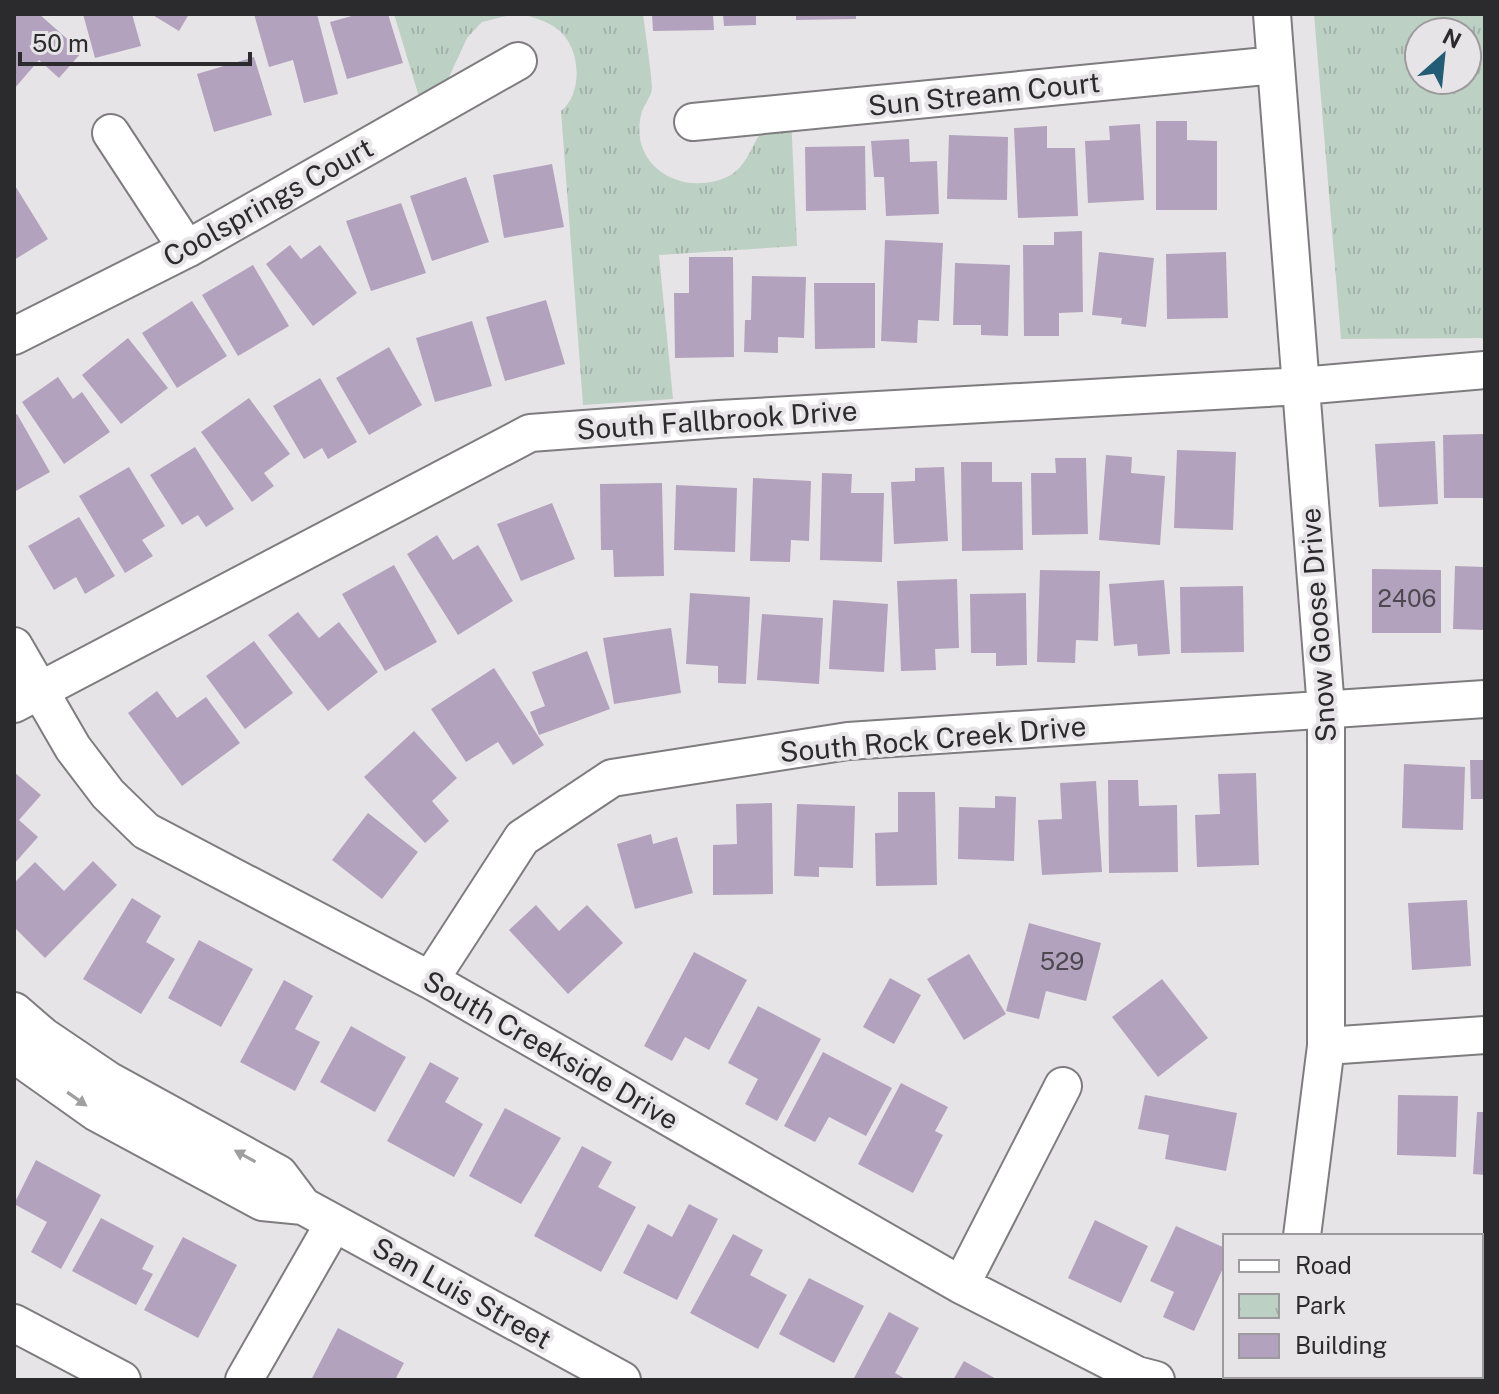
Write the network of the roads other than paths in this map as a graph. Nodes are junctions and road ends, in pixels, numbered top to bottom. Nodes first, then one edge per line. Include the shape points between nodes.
1 (1272, 14) edge
2 (518, 61) dead end
3 (1276, 65) junction
4 (693, 122) dead end
5 (111, 133) dead end
6 (187, 249) junction
7 (14, 336) edge
8 (1485, 370) edge
9 (1301, 386) junction
10 (14, 646) edge
11 (26, 698) edge
12 (1485, 699) edge
13 (1326, 709) junction
14 (430, 980) junction
15 (14, 1011) edge
16 (1485, 1035) edge
17 (1326, 1046) junction
18 (14, 1054) edge
19 (1063, 1086) dead end
20 (303, 1206) junction
21 (334, 1223) junction
22 (1302, 1234) edge
23 (961, 1285) junction
24 (14, 1323) edge
25 (122, 1380) edge
26 (244, 1380) edge
27 (622, 1380) edge
28 (1156, 1380) edge

1 - 3 street, Snow Goose Drive
2 - 6 street, Coolsprings Court
3 - 4 street, Sun Stream Court
3 - 9 street, Snow Goose Drive
5 - 6 street
6 - 7 street, Coolsprings Court
8 - 9 street, South Fallbrook Drive
9 - 11 street, South Fallbrook Drive via 530,433
9 - 13 street, Snow Goose Drive
10 - 11 street, South Creekside Drive
11 - 14 street, South Creekside Drive via 146,831
12 - 13 street, South Rock Creek Drive
13 - 14 street, South Rock Creek Drive via 848,741 612,778 522,838
13 - 17 street, Snow Goose Drive
14 - 23 street, South Creekside Drive
20 -> 15 street, San Luis Street via 279,1174 108,1080
16 - 17 street
17 - 22 street, Snow Goose Drive
18 -> 20 street, San Luis Street via 97,1113 262,1202
19 - 23 street
20 - 21 street, San Luis Street
21 - 26 street
21 - 27 street, San Luis Street
23 - 28 street, South Creekside Drive
24 - 25 street

